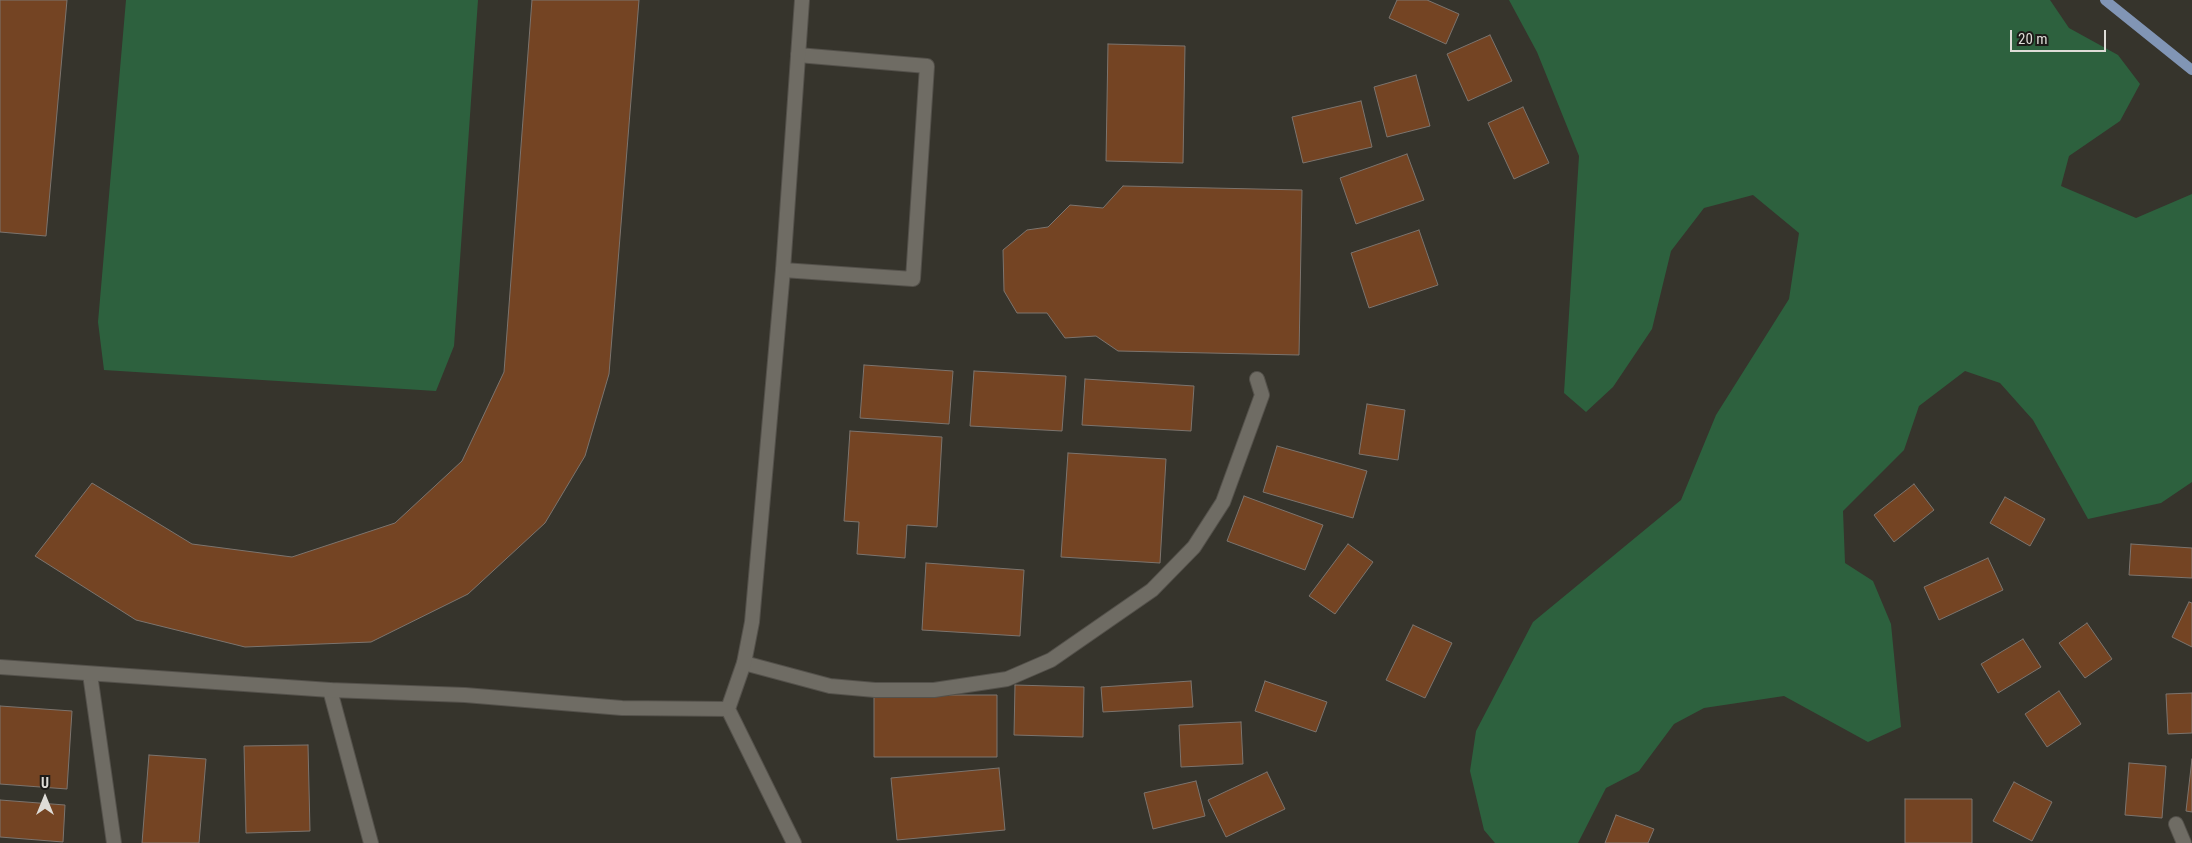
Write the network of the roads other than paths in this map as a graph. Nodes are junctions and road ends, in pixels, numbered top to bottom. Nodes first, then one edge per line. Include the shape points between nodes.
1 (802, 0) edge
2 (798, 55) junction
3 (783, 270) junction
4 (1256, 379) dead end
5 (744, 663) junction
6 (0, 667) edge
7 (90, 674) junction
8 (330, 690) junction
9 (728, 709) junction
10 (2176, 824) dead end
11 (114, 843) edge
12 (371, 843) edge
13 (794, 843) edge
14 (2184, 843) edge

1 - 2 street
2 - 3 street
2 - 3 street via 928,66 913,279
3 - 5 street via 752,622
4 - 5 street via 1262,396 1223,502 1194,547 1152,590 1051,660 1007,679 934,690 830,686
5 - 9 street
6 - 7 street
7 - 8 street
7 - 11 street
8 - 9 street via 465,695 622,708
8 - 12 street
9 - 13 street
10 - 14 street

